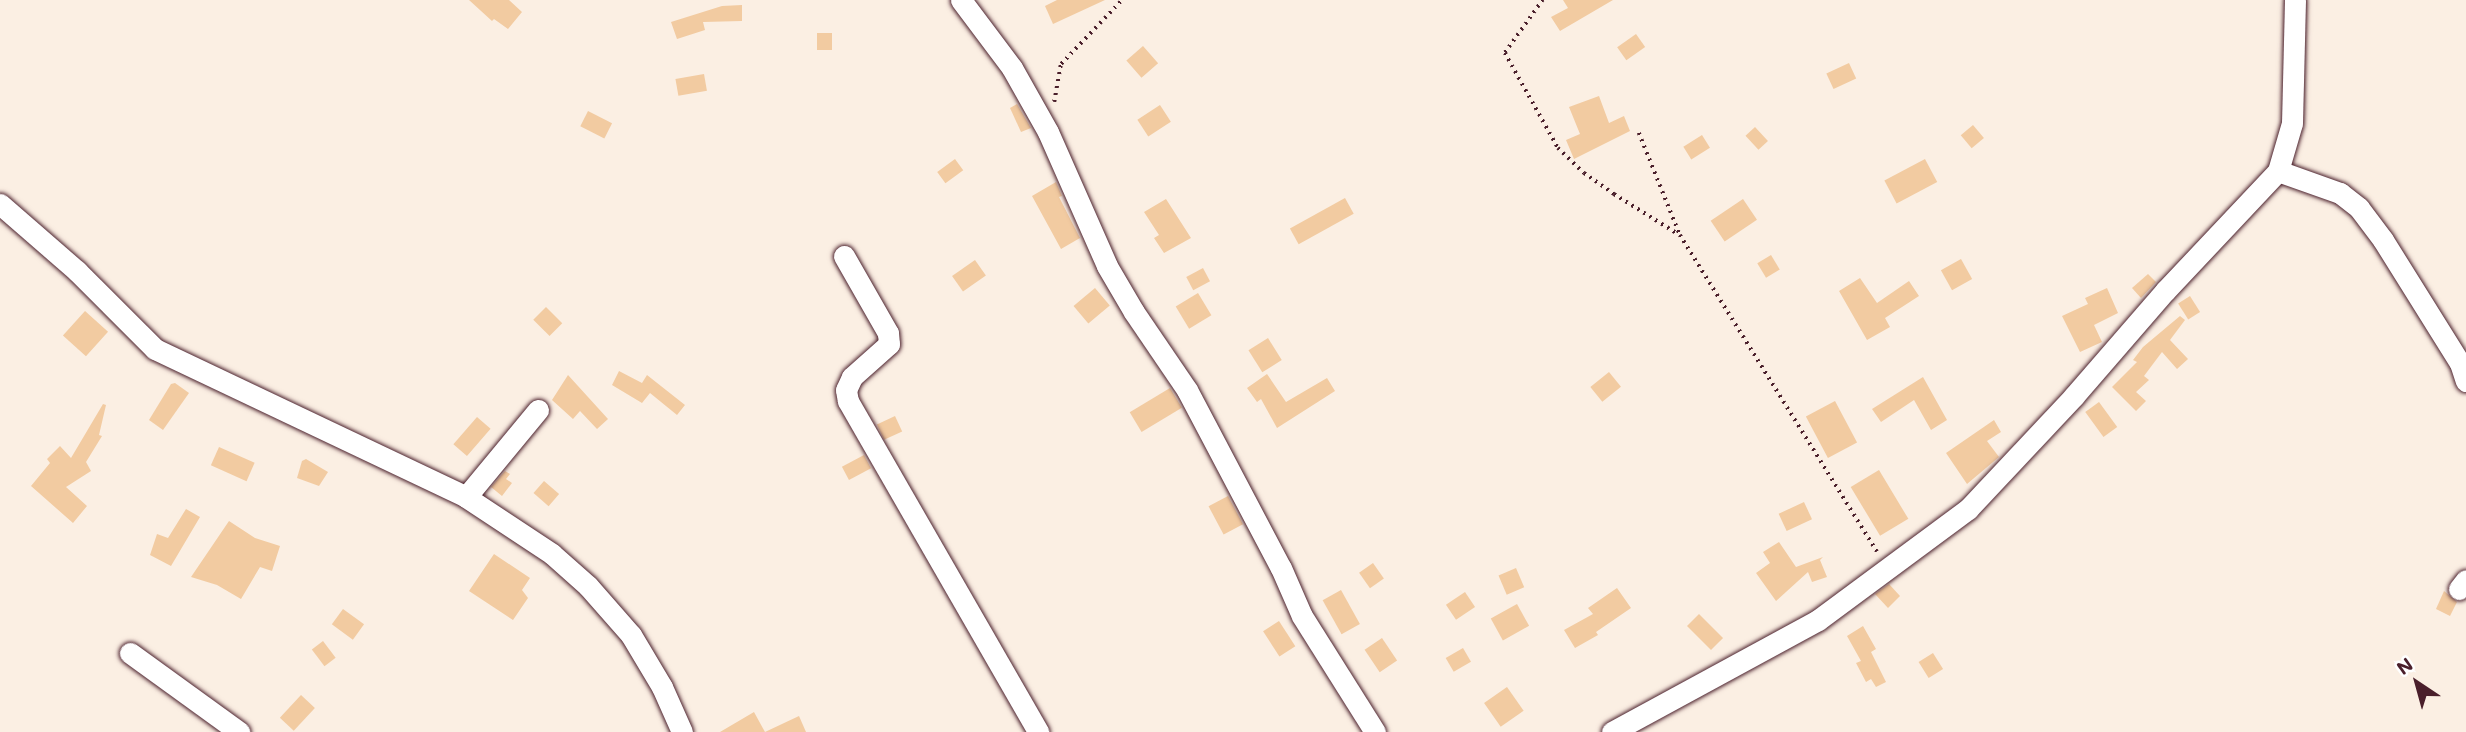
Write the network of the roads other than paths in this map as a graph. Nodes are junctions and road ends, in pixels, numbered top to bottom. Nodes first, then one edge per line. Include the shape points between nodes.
1 (961, 0) edge
2 (2295, 0) edge
3 (2278, 171) junction
4 (0, 204) edge
5 (844, 256) dead end
6 (2466, 381) edge
7 (538, 410) dead end
8 (466, 497) junction
9 (130, 653) dead end
10 (239, 732) edge
11 (682, 732) edge
12 (1038, 732) edge
13 (1375, 732) edge
14 (1612, 732) edge

1 - 13 street via 1012,68 1048,132 1107,266 1187,390 1302,617
2 - 3 street via 2292,123
3 - 6 street via 2340,193 2359,208 2460,363
3 - 14 street via 1968,509 1818,620
4 - 8 street via 156,348
5 - 12 street via 888,333 889,344 852,377 846,390 848,401
7 - 8 street
8 - 11 street via 523,532 588,586 631,635 663,687
9 - 10 street

